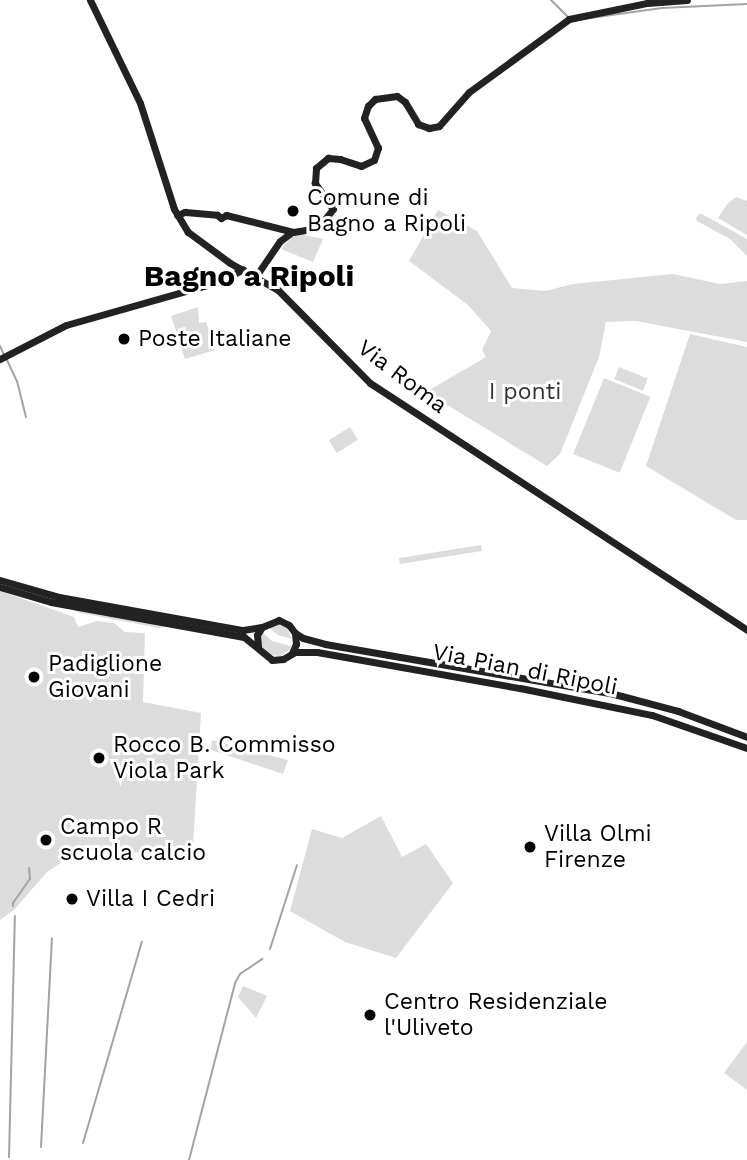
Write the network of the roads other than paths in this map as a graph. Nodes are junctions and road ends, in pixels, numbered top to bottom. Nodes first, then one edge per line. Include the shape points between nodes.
1 (90, 0) edge
2 (687, 0) edge
3 (177, 215) junction
4 (293, 232) junction
5 (243, 270) junction
6 (256, 276) junction
7 (0, 359) edge
8 (0, 580) edge
9 (0, 587) edge
10 (262, 627) junction
11 (747, 630) edge
12 (295, 633) junction
13 (258, 647) junction
14 (292, 653) junction
15 (747, 737) edge
16 (747, 748) edge

1 - 3 main road, Via Roma via 140,103
2 - 4 main road via 569,19 469,92 439,126 418,124 397,96 375,99 364,118 378,148 374,160 361,166 328,158 314,172 315,183 332,206 328,219 318,228
3 - 4 main road via 222,215
3 - 5 main road, Via Roma via 188,232
4 - 6 main road via 280,241
5 - 6 main road, Via Roma
5 - 7 main road via 218,282 66,325
6 - 11 main road, Via Roma via 279,291 370,383
8 - 10 main road, Via Pian di Ripoli via 49,595 218,626
9 - 13 main road, Via Pian di Ripoli via 51,602 244,637
10 - 12 main road, Via Pian di Ripoli via 279,620
10 - 13 main road
12 - 14 main road
12 - 15 main road, Via Pian di Ripoli via 326,643 614,694 678,711
13 - 14 main road, Via Pian di Ripoli via 272,660
14 - 16 main road, Via Pian di Ripoli via 317,652 616,707 679,723

